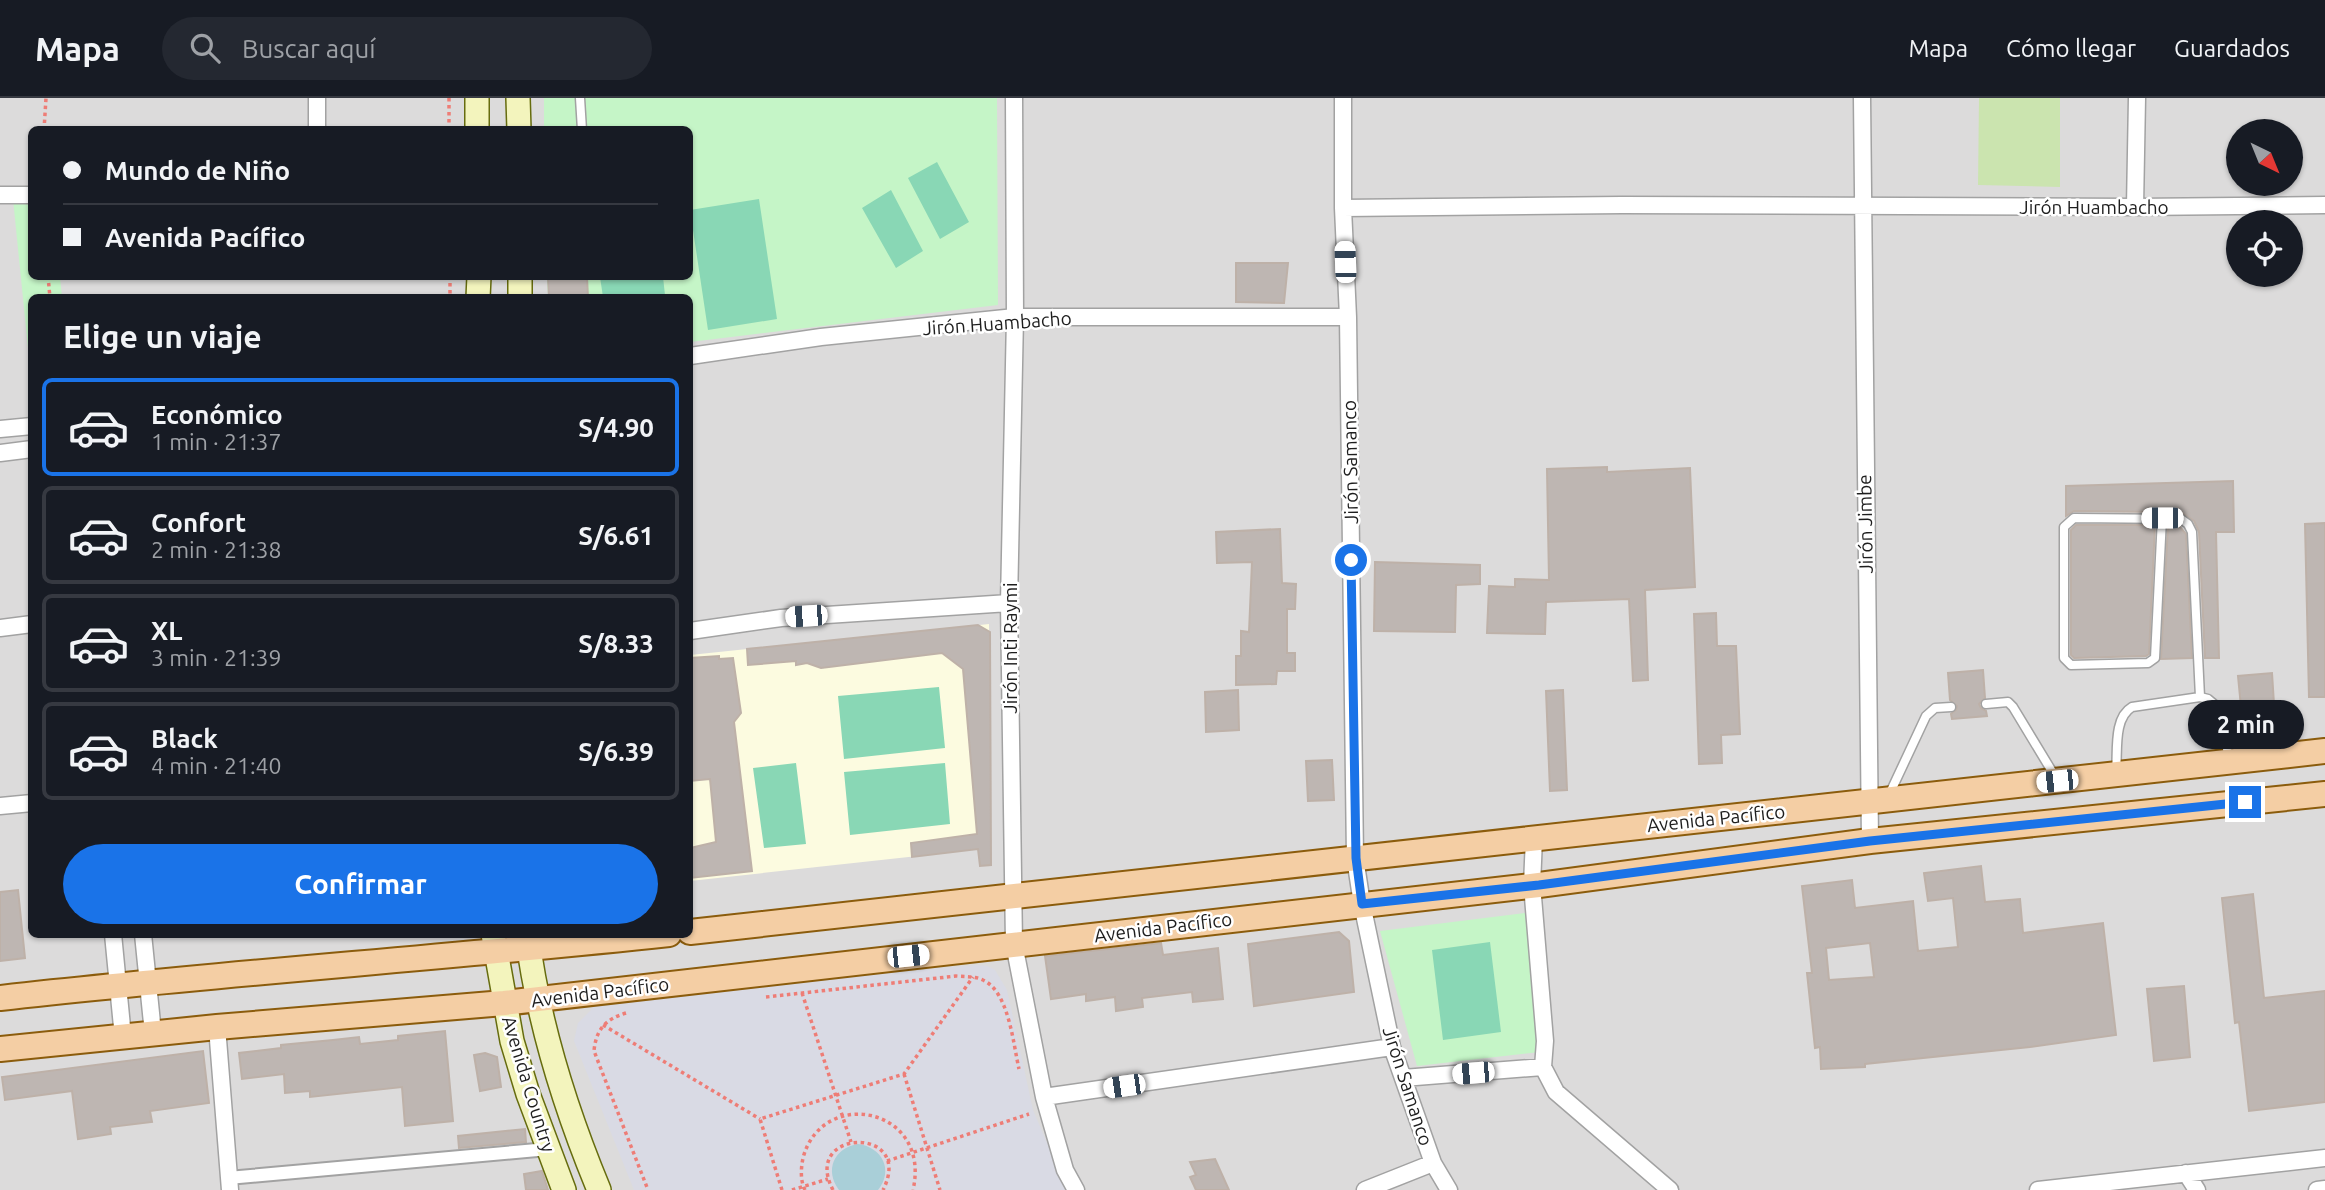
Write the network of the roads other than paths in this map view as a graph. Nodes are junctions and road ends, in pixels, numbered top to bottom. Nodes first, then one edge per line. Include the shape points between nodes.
1 (317, 98) edge
2 (477, 98) edge
3 (518, 98) edge
4 (580, 98) edge
5 (1014, 98) edge
6 (1343, 98) edge
7 (1863, 98) edge
8 (2137, 98) edge
9 (317, 126) edge
10 (477, 126) edge
11 (519, 126) edge
12 (582, 126) edge
13 (0, 195) edge
14 (28, 195) edge
15 (2325, 205) edge
16 (1863, 207) junction
17 (2135, 207) junction
18 (1343, 208) junction
19 (1015, 317) junction
20 (1348, 317) junction
21 (693, 356) edge
22 (28, 426) edge
23 (0, 429) edge
24 (28, 450) edge
25 (0, 453) edge
26 (2162, 518) junction
27 (1009, 603) junction
28 (28, 624) edge
29 (0, 628) edge
30 (693, 631) edge
31 (2200, 697) junction
32 (1986, 704) dead end
33 (1951, 707) dead end
34 (2325, 751) edge
35 (2231, 762) junction
36 (2116, 774) junction
37 (2057, 781) junction
38 (2325, 794) edge
39 (1877, 800) junction
40 (28, 803) edge
41 (0, 806) edge
42 (1534, 838) junction
43 (1870, 841) junction
44 (1356, 858) junction
45 (1532, 885) junction
46 (1012, 897) junction
47 (1362, 904) junction
48 (693, 932) edge
49 (113, 938) edge
50 (143, 938) edge
51 (598, 938) edge
52 (528, 942) edge
53 (495, 944) edge
54 (1014, 944) junction
55 (147, 982) junction
56 (117, 985) junction
57 (0, 998) edge
58 (539, 998) junction
59 (504, 1003) junction
60 (217, 1027) junction
61 (153, 1033) junction
62 (123, 1037) junction
63 (1392, 1047) junction
64 (0, 1049) edge
65 (1544, 1067) junction
66 (1403, 1078) junction
67 (1044, 1097) junction
68 (548, 1149) junction
69 (2325, 1158) edge
70 (1433, 1163) junction
71 (2186, 1173) junction
72 (229, 1184) edge
73 (2325, 1189) edge
74 (564, 1190) edge
75 (599, 1190) edge
76 (1076, 1190) edge
77 (1365, 1190) edge
78 (1449, 1190) edge
79 (1670, 1190) edge
80 (2038, 1190) edge
81 (2197, 1190) edge
82 (2317, 1190) edge

1 - 9 street
2 - 10 main road
3 - 11 main road
4 - 12 lane
5 - 19 street, Jirón Inti Raymi
6 - 18 street, Jirón Samanco
7 - 16 street, Jirón Jimbe
8 - 17 street
13 - 14 street
15 - 17 street, Jirón Huambacho
16 - 17 street, Jirón Huambacho
16 - 18 street, Jirón Huambacho
16 - 39 street, Jirón Jimbe
18 - 20 street, Jirón Samanco
19 - 20 street, Jirón Huambacho
19 - 21 street, Jirón Huambacho
19 - 27 street, Jirón Inti Raymi
20 - 44 street, Jirón Samanco
22 - 23 street
24 - 25 street
26 - 26 lane via 2155,658 2148,663 2066,662 2064,527 2074,518
26 - 31 lane via 2181,519 2192,532
27 - 30 street via 781,618
27 - 46 street, Jirón Inti Raymi
28 - 29 street
31 - 35 lane via 2214,704
31 - 36 lane via 2125,711 2120,719
32 - 37 lane via 2008,702 2013,707
33 - 39 lane via 1935,708 1926,716
34 - 35 main road, Avenida Pacífico
35 - 36 main road, Avenida Pacífico
36 - 37 main road, Avenida Pacífico
37 - 39 main road, Avenida Pacífico
38 - 43 main road, Avenida Pacífico
39 - 42 main road, Avenida Pacífico
39 - 43 street, Jirón Jimbe
40 - 41 street
42 - 44 main road, Avenida Pacífico
42 - 45 street
43 - 45 main road, Avenida Pacífico
44 - 46 main road, Avenida Pacífico
44 - 47 street, Jirón Samanco
45 - 47 main road, Avenida Pacífico
45 - 65 street
46 - 48 main road, Avenida Pacífico
46 - 54 street, Jirón Inti Raymi
47 - 54 main road, Avenida Pacífico
47 - 63 street, Jirón Samanco
49 - 56 street
50 - 55 street
51 - 52 main road
52 - 53 main road
52 - 58 main road, Avenida Country
53 - 55 main road
53 - 59 main road, Avenida Country
54 - 58 main road, Avenida Pacífico
54 - 67 street, Jirón Inti Raymi
55 - 56 main road
55 - 61 street
56 - 57 main road
56 - 62 street
58 - 59 main road, Avenida Pacífico
58 - 75 main road, Avenida Country via 563,1096
59 - 60 main road, Avenida Pacífico
59 - 68 main road, Avenida Country
60 - 61 main road, Avenida Pacífico
60 - 72 street
61 - 62 main road, Avenida Pacífico
62 - 64 main road, Avenida Pacífico
63 - 66 street, Jirón Samanco
63 - 67 street
65 - 66 street
65 - 79 street via 1556,1092
66 - 70 street, Jirón Samanco
67 - 76 street, Jirón Inti Raymi via 1065,1170
68 - 72 street
68 - 74 main road, Avenida Country
69 - 71 street
70 - 77 street
70 - 78 street, Jirón Samanco
71 - 80 street
71 - 81 street
73 - 82 street

